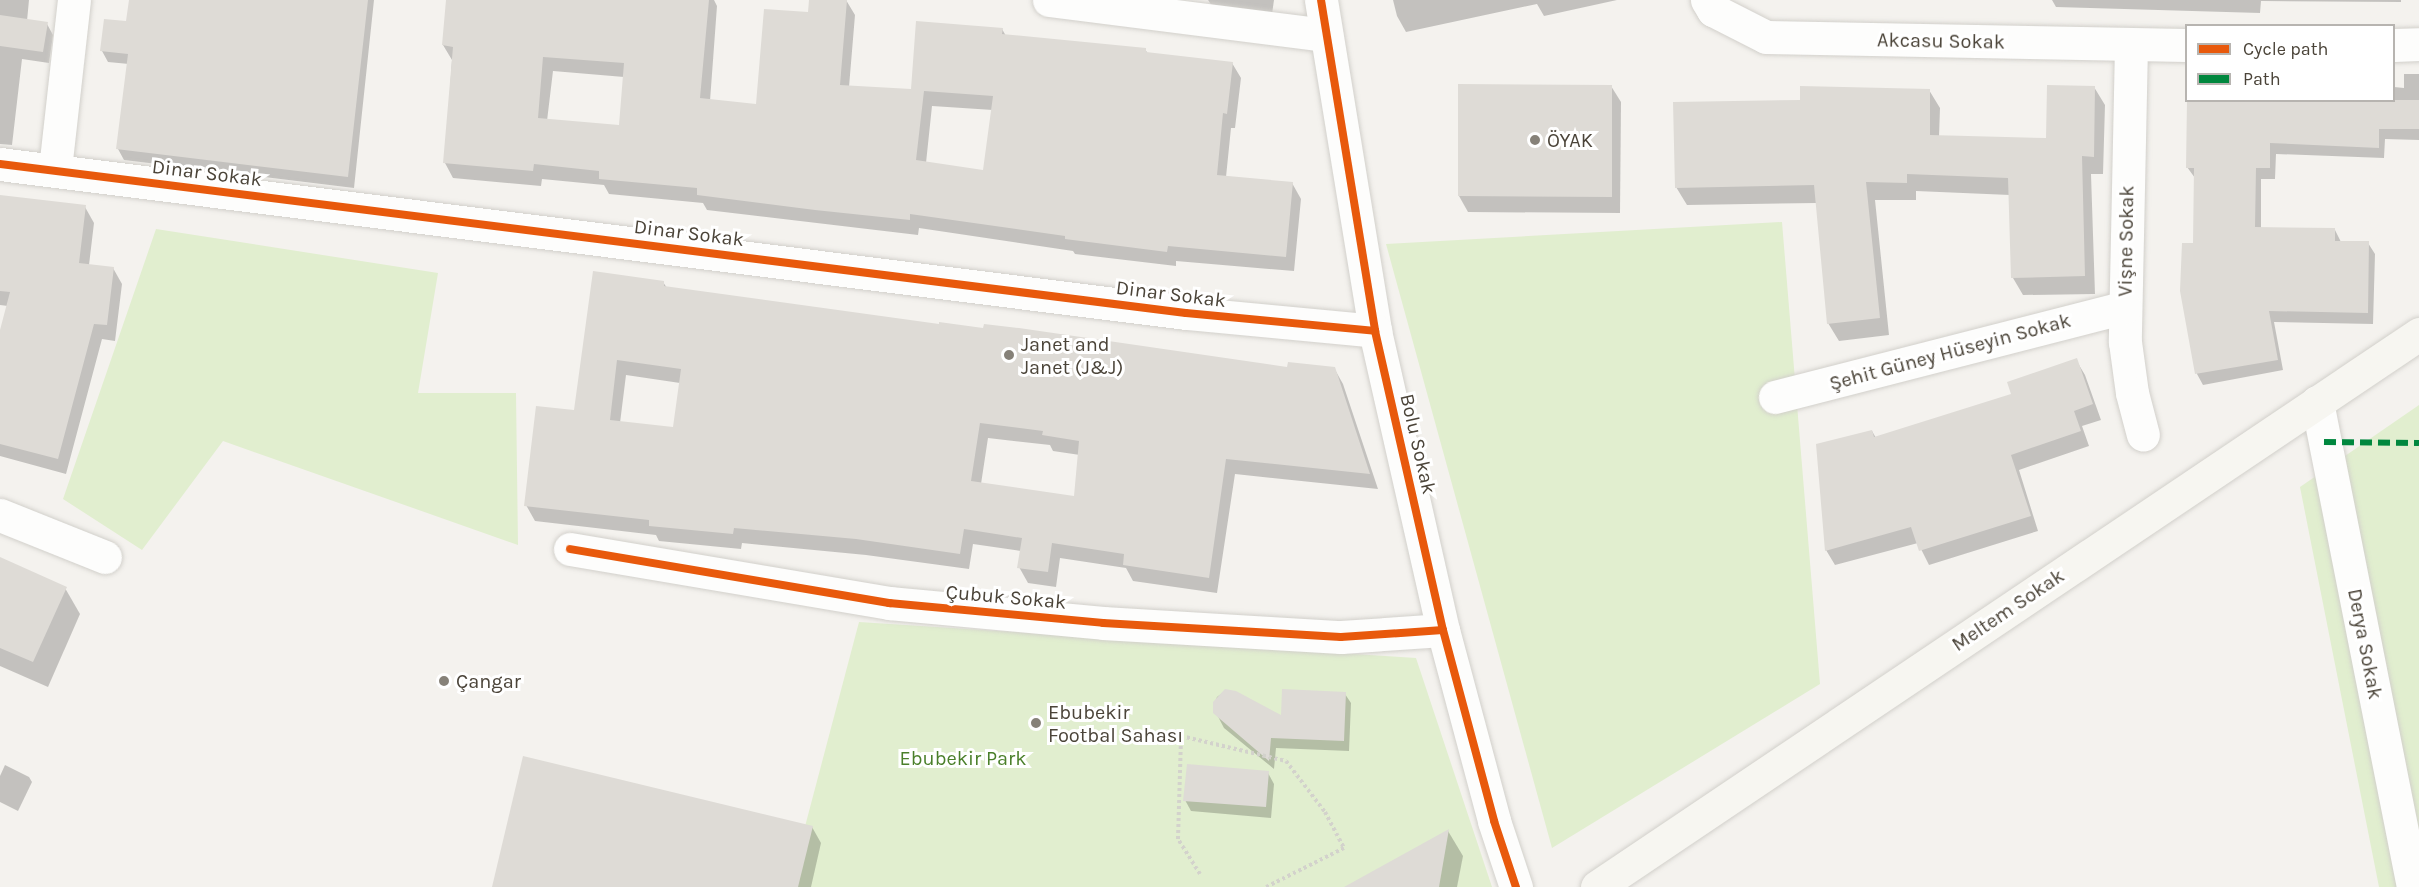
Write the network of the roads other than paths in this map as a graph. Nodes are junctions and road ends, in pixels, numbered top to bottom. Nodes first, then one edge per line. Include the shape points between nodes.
1 (74, 0) edge
2 (1049, 0) edge
3 (1321, 0) edge
4 (1707, 0) edge
5 (1326, 35) junction
6 (2419, 44) edge
7 (2131, 45) junction
8 (2185, 45) edge
9 (2395, 45) edge
10 (0, 164) edge
11 (54, 169) junction
12 (2125, 307) junction
13 (1375, 331) junction
14 (2419, 334) edge
15 (1774, 397) dead end
16 (2317, 402) junction
17 (2143, 435) dead end
18 (0, 515) edge
19 (570, 549) dead end
20 (105, 557) dead end
21 (1443, 630) junction
22 (1516, 887) edge
23 (1597, 887) edge
24 (2413, 887) edge

1 - 11 street
2 - 5 street
3 - 5 street, Bolu Sokak
4 - 7 street, Akcasu Sokak via 1713,10 1766,37
5 - 13 street, Bolu Sokak
6 - 9 street
7 - 8 street, Akcasu Sokak
7 - 12 street, Vişne Sokak
10 - 11 street, Dinar Sokak
11 - 13 street, Dinar Sokak via 1186,313
12 - 15 street, Şehit Güney Hüseyin Sokak
12 - 17 street, Vişne Sokak via 2132,393
13 - 21 street, Bolu Sokak
14 - 16 main road, Meltem Sokak
16 - 23 main road, Meltem Sokak
16 - 24 street, Derya Sokak
18 - 20 street
19 - 21 street, Çubuk Sokak via 889,603 1104,623 1341,637
21 - 22 street, Bolu Sokak via 1494,821

